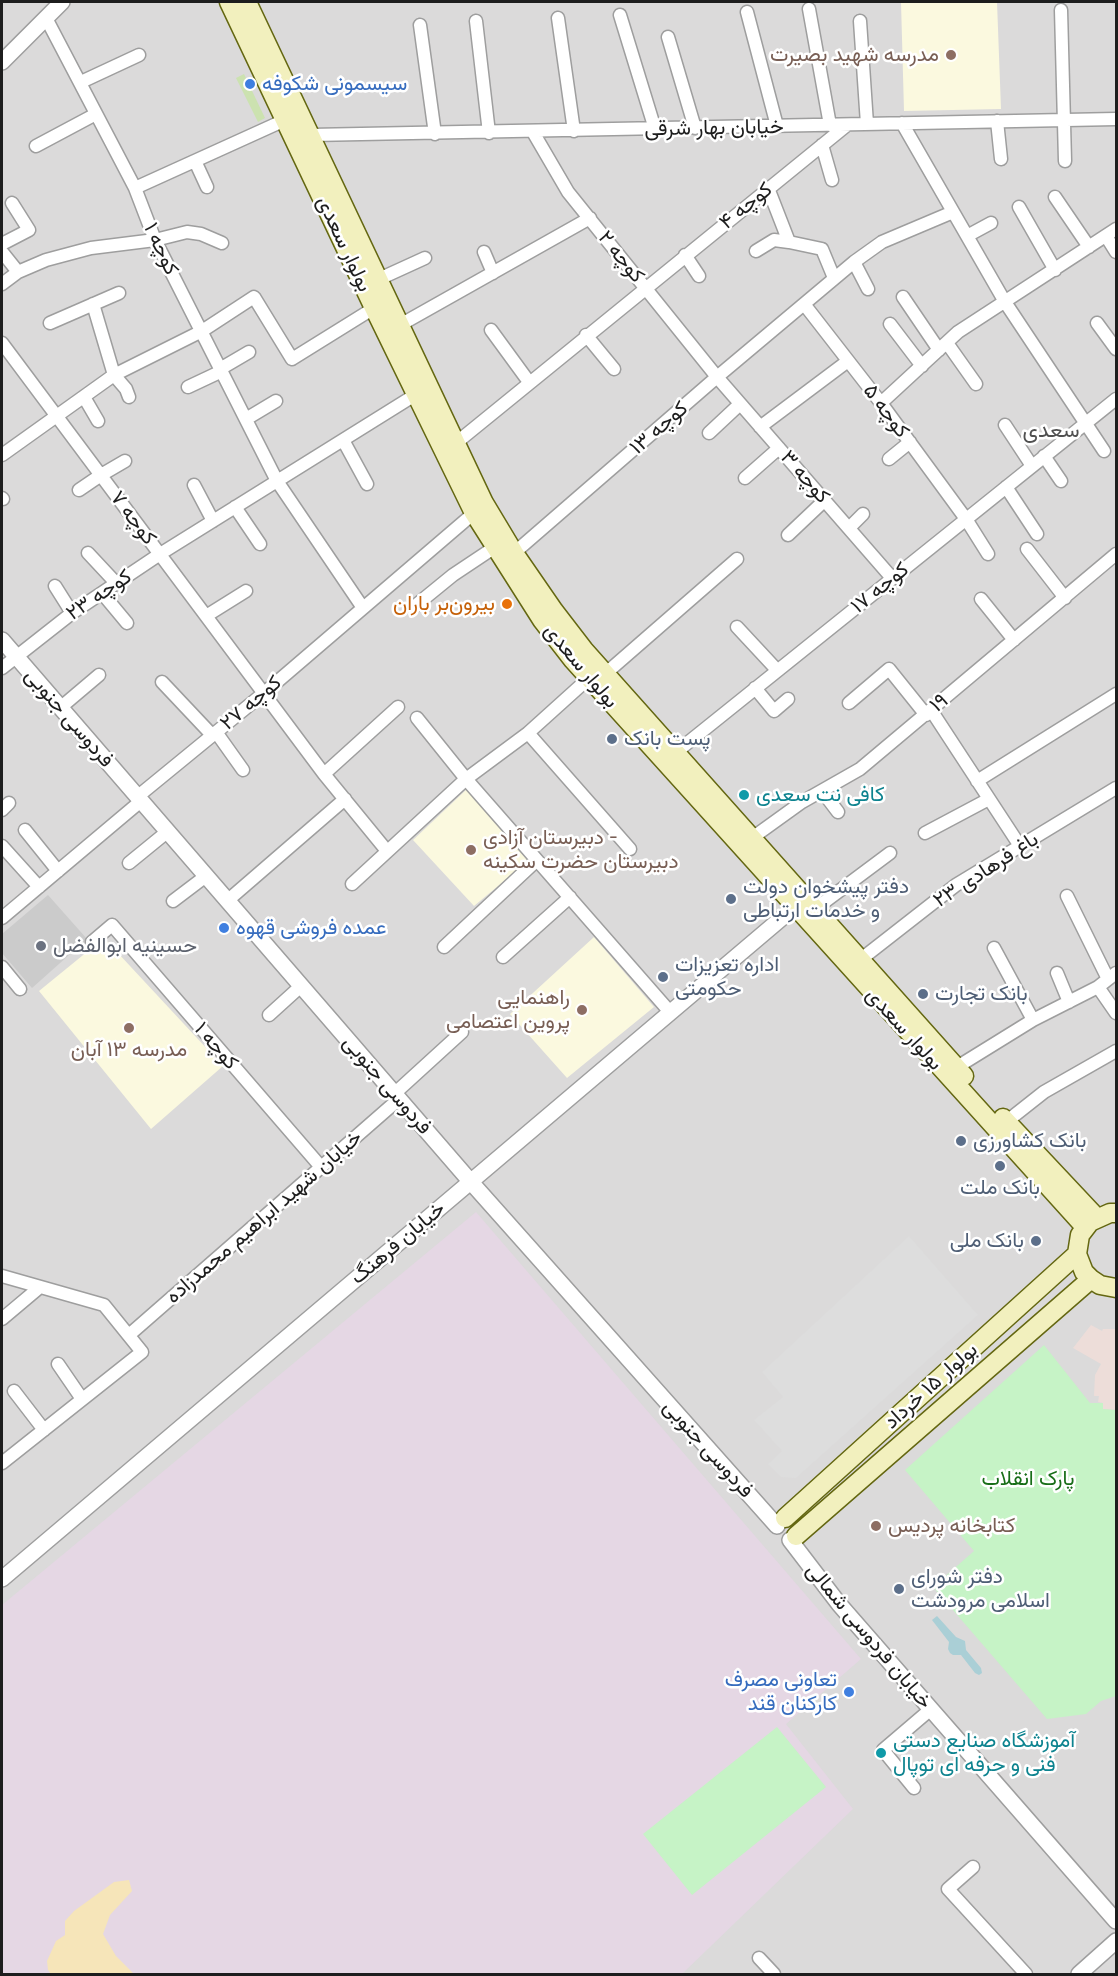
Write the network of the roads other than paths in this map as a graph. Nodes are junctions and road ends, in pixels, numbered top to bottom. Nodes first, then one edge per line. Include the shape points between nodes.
1 (62, 2) edge
2 (229, 2) edge
3 (247, 2) edge
4 (809, 9) dead end
5 (1061, 9) dead end
6 (747, 12) dead end
7 (620, 15) dead end
8 (46, 18) junction
9 (558, 18) dead end
10 (476, 21) dead end
11 (860, 21) dead end
12 (420, 25) dead end
13 (668, 37) dead end
14 (139, 55) dead end
15 (2, 62) edge
16 (81, 82) junction
17 (96, 114) junction
18 (1116, 119) edge
19 (285, 120) junction
20 (1063, 120) junction
21 (997, 121) junction
22 (902, 123) junction
23 (867, 124) junction
24 (830, 125) junction
25 (847, 125) junction
26 (777, 126) junction
27 (695, 128) junction
28 (655, 129) junction
29 (574, 131) junction
30 (533, 132) junction
31 (489, 133) junction
32 (435, 134) junction
33 (311, 135) junction
34 (822, 145) junction
35 (36, 146) dead end
36 (1001, 159) dead end
37 (195, 161) junction
38 (1065, 161) dead end
39 (832, 180) dead end
40 (207, 187) dead end
41 (135, 188) junction
42 (768, 188) junction
43 (1055, 197) dead end
44 (12, 203) dead end
45 (1019, 207) dead end
46 (953, 212) junction
47 (590, 218) junction
48 (991, 223) dead end
49 (1111, 233) edge
50 (967, 236) junction
51 (155, 240) junction
52 (789, 242) junction
53 (222, 243) dead end
54 (2, 244) edge
55 (1089, 247) junction
56 (756, 251) dead end
57 (2, 252) edge
58 (484, 252) dead end
59 (1116, 252) edge
60 (685, 255) junction
61 (425, 258) dead end
62 (854, 262) junction
63 (1055, 270) junction
64 (18, 272) junction
65 (493, 273) junction
66 (699, 276) dead end
67 (834, 278) junction
68 (379, 279) junction
69 (2, 284) edge
70 (645, 286) junction
71 (868, 289) dead end
72 (119, 293) dead end
73 (903, 297) dead end
74 (1005, 302) junction
75 (93, 304) junction
76 (804, 304) junction
77 (374, 308) junction
78 (1097, 322) dead end
79 (50, 323) dead end
80 (890, 324) dead end
81 (400, 325) junction
82 (490, 330) dead end
83 (202, 331) junction
84 (586, 335) junction
85 (2, 346) edge
86 (943, 347) junction
87 (1116, 349) edge
88 (249, 352) dead end
89 (848, 361) junction
90 (921, 366) junction
91 (614, 369) dead end
92 (221, 370) junction
93 (114, 375) junction
94 (717, 377) junction
95 (529, 382) junction
96 (976, 384) dead end
97 (188, 387) dead end
98 (415, 395) junction
99 (84, 397) junction
100 (129, 397) dead end
101 (1116, 399) edge
102 (276, 401) dead end
103 (881, 403) junction
104 (740, 404) junction
105 (57, 417) junction
106 (246, 419) junction
107 (98, 421) dead end
108 (1085, 423) junction
109 (1005, 425) dead end
110 (760, 427) junction
111 (709, 434) dead end
112 (343, 440) junction
113 (456, 442) junction
114 (910, 442) junction
115 (779, 448) junction
116 (1104, 451) dead end
117 (2, 455) edge
118 (1044, 456) junction
119 (889, 459) dead end
120 (125, 461) dead end
121 (1032, 466) junction
122 (100, 475) junction
123 (745, 478) dead end
124 (277, 481) junction
125 (1061, 481) dead end
126 (367, 484) dead end
127 (194, 486) dead end
128 (1006, 487) junction
129 (79, 490) dead end
130 (825, 500) junction
131 (235, 507) junction
132 (474, 513) junction
133 (863, 514) dead end
134 (966, 519) junction
135 (213, 521) junction
136 (849, 528) junction
137 (1037, 534) dead end
138 (788, 535) dead end
139 (260, 544) dead end
140 (495, 547) junction
141 (1026, 549) dead end
142 (88, 553) dead end
143 (514, 553) junction
144 (160, 554) junction
145 (988, 554) dead end
146 (1116, 554) edge
147 (737, 560) dead end
148 (892, 578) junction
149 (116, 583) junction
150 (54, 586) dead end
151 (246, 591) dead end
152 (102, 593) junction
153 (1065, 598) junction
154 (981, 599) dead end
155 (415, 606) dead end
156 (363, 608) junction
157 (72, 613) junction
158 (206, 616) junction
159 (127, 623) dead end
160 (737, 627) dead end
161 (2, 640) edge
162 (1014, 640) junction
163 (16, 656) junction
164 (2, 668) edge
165 (777, 670) junction
166 (99, 675) dead end
167 (597, 676) junction
168 (162, 682) dead end
169 (755, 688) junction
170 (264, 693) junction
171 (1116, 694) edge
172 (788, 699) dead end
173 (849, 703) dead end
174 (398, 707) dead end
175 (60, 708) junction
176 (928, 712) junction
177 (417, 718) dead end
178 (528, 733) junction
179 (214, 734) junction
180 (675, 753) junction
181 (243, 770) dead end
182 (324, 774) junction
183 (466, 779) junction
184 (977, 781) junction
185 (1116, 788) edge
186 (822, 791) junction
187 (139, 799) junction
188 (345, 799) junction
189 (989, 799) junction
190 (838, 812) dead end
191 (25, 830) dead end
192 (167, 832) junction
193 (925, 833) dead end
194 (752, 838) junction
195 (2, 846) edge
196 (1020, 846) junction
197 (630, 849) dead end
198 (387, 851) junction
199 (890, 853) dead end
200 (537, 860) junction
201 (129, 862) dead end
202 (58, 871) junction
203 (206, 876) junction
204 (352, 884) dead end
205 (39, 887) junction
206 (1066, 896) dead end
207 (570, 897) junction
208 (172, 901) dead end
209 (227, 901) junction
210 (805, 905) junction
211 (2, 918) edge
212 (92, 942) dead end
213 (444, 947) dead end
214 (994, 948) dead end
215 (503, 957) dead end
216 (860, 960) junction
217 (2, 968) edge
218 (1057, 973) dead end
219 (1108, 979) edge
220 (301, 986) junction
221 (20, 989) dead end
222 (1069, 1002) junction
223 (670, 1011) junction
224 (1116, 1013) edge
225 (269, 1015) dead end
226 (1033, 1020) junction
227 (462, 1032) dead end
228 (1116, 1051) edge
229 (957, 1067) junction
230 (396, 1096) junction
231 (1005, 1122) junction
232 (321, 1167) junction
233 (470, 1181) junction
234 (1116, 1214) edge
235 (1090, 1222) junction
236 (1077, 1254) junction
237 (2, 1276) edge
238 (1091, 1279) junction
239 (40, 1287) junction
240 (1116, 1288) edge
241 (2, 1319) edge
242 (129, 1335) junction
243 (58, 1364) dead end
244 (14, 1391) dead end
245 (82, 1399) junction
246 (44, 1430) junction
247 (2, 1463) edge
248 (781, 1522) junction
249 (793, 1538) junction
250 (2, 1579) edge
251 (931, 1709) junction
252 (914, 1788) dead end
253 (973, 1867) dead end
254 (1116, 1921) edge
255 (1116, 1941) edge
256 (759, 1958) dead end
257 (774, 1974) edge
258 (1026, 1974) edge
259 (1079, 1974) edge

1 - 8 street
2 - 19 main road, بولوار سعدی
3 - 33 main road, بولوار سعدی
4 - 24 street
5 - 20 street
6 - 26 street
7 - 28 street
8 - 15 street
8 - 16 street, کوچه ۱
9 - 29 street
10 - 31 street
11 - 23 street
12 - 32 street
13 - 27 street
14 - 16 street
16 - 17 street, کوچه ۱
17 - 35 street
17 - 41 street, کوچه ۱
18 - 20 street, خیابان بهار شرقی
19 - 37 street
19 - 77 main road, بولوار سعدی
20 - 21 street, خیابان بهار شرقی
20 - 38 street
21 - 22 street, خیابان بهار شرقی
21 - 36 street
22 - 23 street, خیابان بهار شرقی
22 - 46 street
23 - 25 street, خیابان بهار شرقی
24 - 25 street, خیابان بهار شرقی
24 - 26 street, خیابان بهار شرقی
25 - 34 street, کوچه ۴
26 - 27 street, خیابان بهار شرقی
27 - 28 street, خیابان بهار شرقی
28 - 29 street, خیابان بهار شرقی
29 - 30 street, خیابان بهار شرقی
30 - 31 street, خیابان بهار شرقی
30 - 47 street, کوچه ۲ via 568,192
31 - 32 street, خیابان بهار شرقی
32 - 33 street, خیابان بهار شرقی
33 - 68 main road, بولوار سعدی
34 - 39 street
34 - 42 street, کوچه ۴
37 - 40 street
37 - 41 street
41 - 51 street, کوچه ۱
42 - 52 street
42 - 60 street, کوچه ۴
43 - 55 street
44 - 54 street via 29,230
45 - 63 street
46 - 50 street
46 - 62 street, کوچه ۱۳ via 882,242
47 - 65 street
47 - 70 street, کوچه ۲
48 - 50 street
49 - 55 street
49 - 59 street
50 - 74 street
51 - 53 street via 187,232
51 - 64 street via 91,248
51 - 83 street, کوچه ۱
52 - 56 street via 774,240
52 - 67 street via 822,249
55 - 63 street
57 - 64 street
58 - 65 street
60 - 66 street
60 - 70 street, کوچه ۴
61 - 68 street
62 - 67 street, کوچه ۱۳
62 - 71 street
63 - 74 street
64 - 69 street
65 - 81 street
67 - 76 street, کوچه ۱۳
68 - 81 main road, بولوار سعدی
70 - 84 street, کوچه ۴
70 - 94 street, کوچه ۲
72 - 75 street
73 - 86 street
74 - 86 street via 958,332
74 - 108 street
75 - 79 street
75 - 93 street
76 - 89 street, کوچه ۵
76 - 94 street, کوچه ۱۳
77 - 83 street via 292,359 254,297
77 - 98 main road, بولوار سعدی
78 - 87 street
80 - 90 street
81 - 113 main road, بولوار سعدی
82 - 95 street
83 - 92 street, کوچه ۱
83 - 93 street
84 - 91 street
84 - 95 street, کوچه ۴
85 - 105 street, کوچه ۷
86 - 90 street
86 - 96 street
88 - 92 street
89 - 103 street, کوچه ۵
89 - 110 street
90 - 103 street
92 - 97 street
92 - 106 street, کوچه ۱
93 - 99 street
93 - 100 street
94 - 104 street, کوچه ۳
94 - 143 street, کوچه ۱۳
95 - 113 street, کوچه ۴
98 - 112 street, کوچه ۲۳
98 - 132 main road, بولوار سعدی
99 - 105 street
99 - 107 street
101 - 108 street, کوچه ۱۷
102 - 106 street
103 - 114 street, کوچه ۵
104 - 110 street, کوچه ۳
104 - 111 street
105 - 117 street
105 - 122 street, کوچه ۷
106 - 124 street, کوچه ۱
108 - 116 street
108 - 118 street, کوچه ۱۷
109 - 121 street
110 - 115 street, کوچه ۳
112 - 124 street, کوچه ۲۳
112 - 126 street
113 - 143 main road, بولوار سعدی via 484,503
114 - 119 street
114 - 134 street, کوچه ۵
115 - 123 street
115 - 130 street, کوچه ۳
118 - 121 street, کوچه ۱۷
118 - 125 street
120 - 122 street
121 - 128 street, کوچه ۱۷
122 - 129 street
122 - 144 street, کوچه ۷
124 - 131 street, کوچه ۲۳
124 - 156 street, کوچه ۱
127 - 135 street
128 - 134 street, کوچه ۱۷
128 - 137 street
130 - 136 street, کوچه ۳
130 - 138 street
131 - 135 street, کوچه ۲۳
131 - 139 street
132 - 140 main road, بولوار سعدی
132 - 156 street, کوچه ۲۷
133 - 136 street
134 - 145 street, کوچه ۵
134 - 148 street, کوچه ۱۷
135 - 144 street, کوچه ۲۳
136 - 148 street, کوچه ۳
140 - 155 street
140 - 167 main road, بولوار سعدی via 542,620
141 - 153 street
142 - 149 street
143 - 167 main road, بولوار سعدی
144 - 149 street, کوچه ۲۳
144 - 158 street, کوچه ۷
146 - 153 street, ۱۹
147 - 167 street
148 - 165 street, کوچه ۱۷
149 - 152 street, کوچه ۲۳
150 - 157 street
151 - 158 street
152 - 157 street, کوچه ۲۳
152 - 159 street
153 - 162 street, ۱۹
154 - 162 street
156 - 170 street, کوچه ۲۷
157 - 163 street, کوچه ۲۳
158 - 170 street, کوچه ۷
160 - 165 street
161 - 163 street, فردوسی جنوبی
162 - 176 street, ۱۹
163 - 164 street, کوچه ۲۳
163 - 175 street, فردوسی جنوبی
165 - 169 street, کوچه ۱۷
166 - 175 street
167 - 178 street
167 - 180 main road, بولوار سعدی
167 - 210 main road, بولوار سعدی
168 - 179 street
169 - 172 street via 774,711
169 - 180 street, کوچه ۱۷
170 - 179 street, کوچه ۲۷
170 - 182 street
171 - 184 street
173 - 176 street via 889,669
174 - 182 street
175 - 187 street, فردوسی جنوبی
176 - 184 street
176 - 186 street, ۱۹ via 860,769
177 - 183 street
178 - 183 street
178 - 197 street
179 - 181 street
179 - 187 street, کوچه ۲۷
180 - 194 main road, بولوار سعدی
182 - 188 street
183 - 198 street
183 - 200 street
184 - 189 street
185 - 196 street, باغ فرهادی ۲۳
186 - 190 street
186 - 194 street, ۱۹
187 - 192 street, فردوسی جنوبی
187 - 202 street, کوچه ۲۷
188 - 198 street
188 - 209 street
189 - 193 street
189 - 196 street
191 - 202 street
192 - 201 street
192 - 203 street, فردوسی جنوبی
194 - 210 main road, بولوار سعدی
195 - 205 street
196 - 216 street, باغ فرهادی ۲۳ via 957,885
198 - 204 street
199 - 210 street
200 - 207 street
200 - 213 street
202 - 205 street, کوچه ۲۷
203 - 208 street
203 - 209 street, فردوسی جنوبی
205 - 211 street, کوچه ۲۷
206 - 219 street
207 - 215 street
207 - 223 street
209 - 220 street, فردوسی جنوبی
210 - 216 main road, بولوار سعدی
210 - 223 street, خیابان فرهنگ
210 - 235 main road, بولوار سعدی
212 - 232 street, کوچه ۱ via 112,925
214 - 226 street
216 - 229 main road, بولوار سعدی
217 - 221 street
218 - 222 street
219 - 222 street
219 - 224 street
220 - 225 street
220 - 230 street, فردوسی جنوبی
222 - 226 street
223 - 233 street, خیابان فرهنگ
226 - 229 street
227 - 230 street, خیابان شهید ابراهیم محمدزاده
228 - 231 street via 1044,1092
229 - 231 main road, بولوار سعدی
230 - 232 street, خیابان شهید ابراهیم محمدزاده
230 - 233 street, فردوسی جنوبی
231 - 235 main road, بولوار سعدی
232 - 242 street, خیابان شهید ابراهیم محمدزاده
233 - 248 street, فردوسی جنوبی
233 - 250 street, خیابان فرهنگ
234 - 235 main road
235 - 236 main road via 1077,1245
236 - 238 main road via 1079,1264
236 - 248 main road, بولوار ۱۵ خرداد
237 - 239 street
238 - 240 main road
238 - 249 main road, بولوار ۱۵ خرداد
239 - 241 street
239 - 242 street via 104,1305
242 - 245 street via 142,1352
243 - 245 street
244 - 246 street
245 - 246 street
246 - 247 street
248 - 249 street, فردوسی جنوبی via 792,1519 797,1523
249 - 251 street, خیابان فردوسی شمالی via 839,1604
251 - 252 street via 883,1750
251 - 254 street, خیابان فردوسی شمالی
253 - 258 street via 948,1889
255 - 259 street
256 - 257 street

